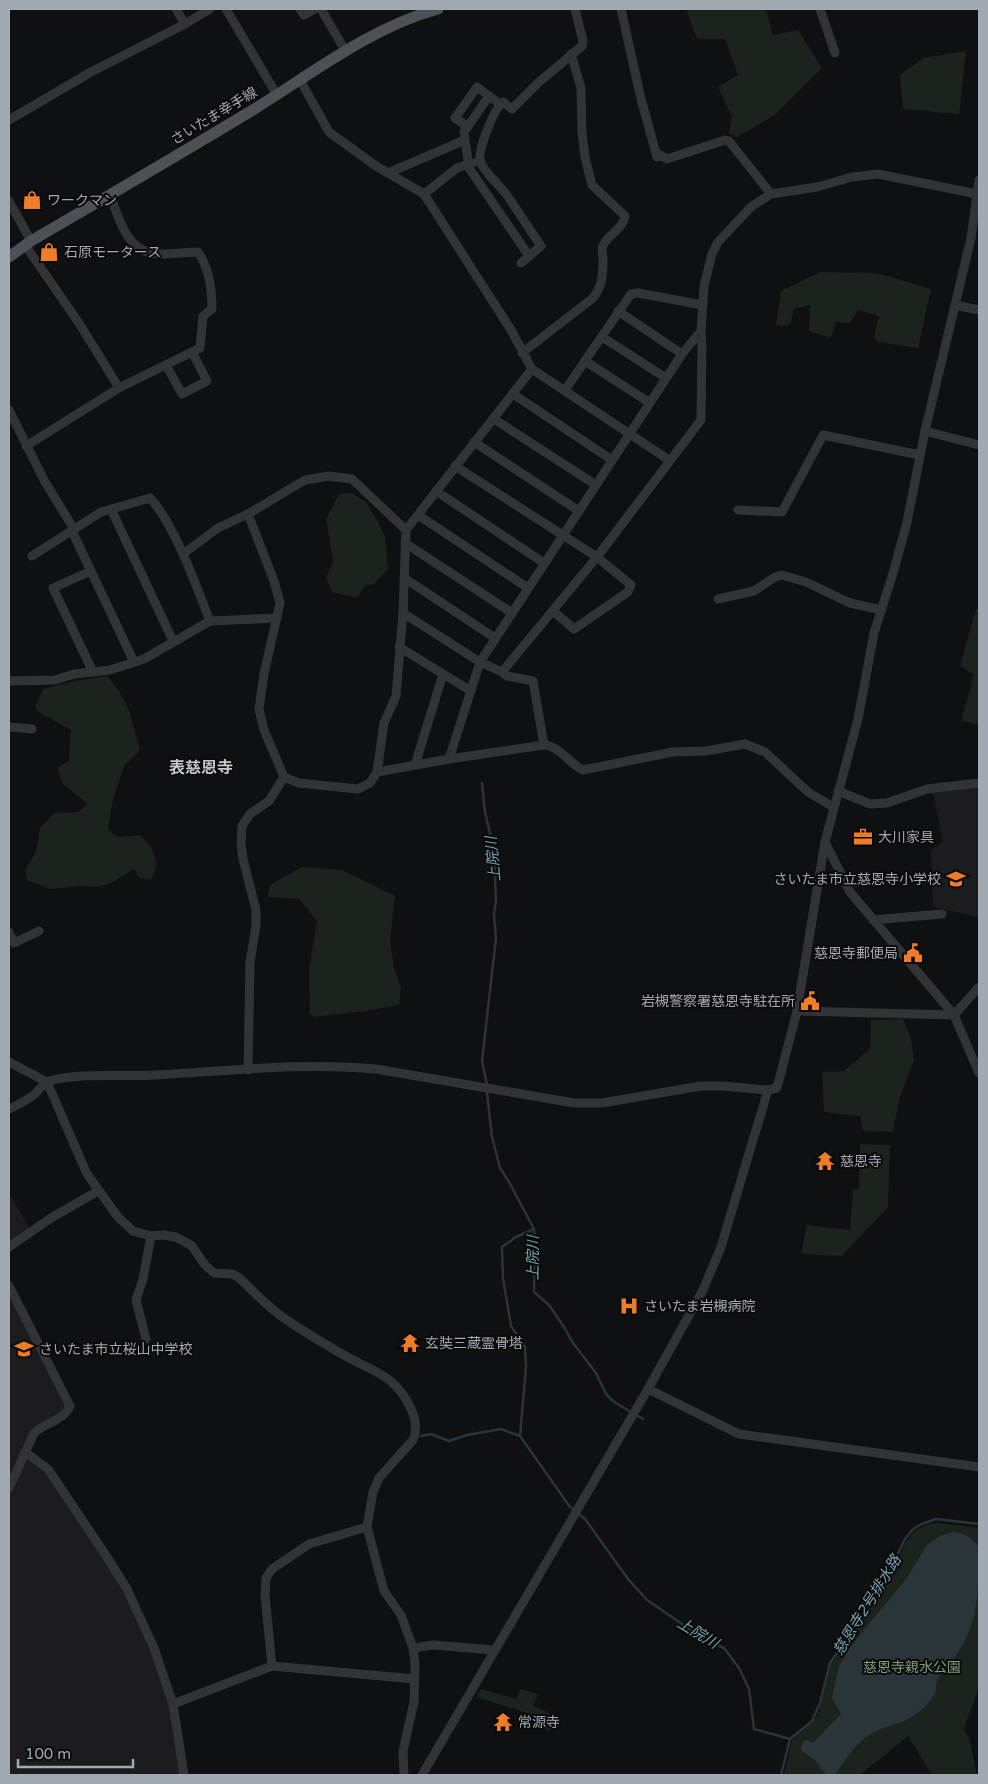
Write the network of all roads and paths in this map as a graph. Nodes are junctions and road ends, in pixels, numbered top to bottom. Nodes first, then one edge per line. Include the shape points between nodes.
1 (176, 9) edge
2 (210, 9) edge
3 (226, 9) edge
4 (300, 9) edge
5 (315, 9) edge
6 (321, 9) edge
7 (438, 9) edge
8 (575, 9) edge
9 (621, 9) edge
10 (820, 9) edge
11 (185, 24) junction
12 (346, 52) junction
13 (836, 53) dead end
14 (571, 54) junction
15 (300, 80) junction
16 (277, 95) junction
17 (489, 96) junction
18 (500, 104) junction
19 (9, 120) edge
20 (468, 127) junction
21 (465, 140) junction
22 (480, 160) junction
23 (469, 165) junction
24 (388, 173) junction
25 (979, 180) edge
26 (424, 194) junction
27 (771, 194) junction
28 (977, 194) junction
29 (110, 195) junction
30 (9, 201) edge
31 (975, 238) edge
32 (28, 243) junction
33 (529, 256) junction
34 (9, 257) edge
35 (521, 263) dead end
36 (703, 305) junction
37 (955, 305) junction
38 (979, 310) edge
39 (618, 312) junction
40 (701, 331) junction
41 (602, 337) junction
42 (192, 352) junction
43 (522, 352) junction
44 (682, 354) junction
45 (585, 361) junction
46 (166, 365) junction
47 (532, 369) junction
48 (666, 378) junction
49 (119, 388) junction
50 (565, 390) junction
51 (513, 394) junction
52 (650, 403) junction
53 (9, 410) edge
54 (494, 419) junction
55 (925, 431) junction
56 (630, 434) junction
57 (474, 442) junction
58 (979, 445) edge
59 (26, 446) junction
60 (920, 455) junction
61 (612, 460) junction
62 (669, 460) junction
63 (456, 466) junction
64 (596, 484) junction
65 (436, 491) junction
66 (111, 509) junction
67 (738, 510) dead end
68 (579, 511) junction
69 (248, 514) junction
70 (418, 515) junction
71 (73, 530) junction
72 (406, 530) junction
73 (562, 536) junction
74 (405, 543) junction
75 (183, 554) junction
76 (32, 556) dead end
77 (597, 557) junction
78 (544, 563) junction
79 (91, 571) junction
80 (404, 578) junction
81 (528, 588) junction
82 (718, 599) dead end
83 (882, 610) junction
84 (553, 611) junction
85 (404, 613) junction
86 (512, 613) junction
87 (277, 618) junction
88 (210, 621) junction
89 (495, 638) junction
90 (173, 641) junction
91 (399, 647) junction
92 (134, 662) junction
93 (480, 662) junction
94 (93, 672) junction
95 (502, 672) junction
96 (443, 674) junction
97 (9, 681) edge
98 (471, 691) junction
99 (9, 727) edge
100 (32, 729) dead end
101 (544, 745) junction
102 (449, 759) junction
103 (415, 764) junction
104 (377, 772) junction
105 (284, 777) junction
106 (979, 783) edge
107 (838, 791) junction
108 (833, 807) junction
109 (825, 842) junction
110 (942, 914) dead end
111 (874, 920) junction
112 (39, 930) dead end
113 (9, 932) edge
114 (979, 987) edge
115 (798, 1011) junction
116 (954, 1015) junction
117 (9, 1062) edge
118 (248, 1070) junction
119 (979, 1073) edge
120 (47, 1082) junction
121 (768, 1090) junction
122 (9, 1109) edge
123 (98, 1191) junction
124 (151, 1236) junction
125 (9, 1246) edge
126 (9, 1286) edge
127 (146, 1339) dead end
128 (648, 1390) junction
129 (25, 1452) junction
130 (979, 1467) edge
131 (9, 1488) edge
132 (367, 1526) junction
133 (414, 1648) junction
134 (494, 1650) junction
135 (272, 1666) junction
136 (414, 1680) junction
137 (173, 1704) junction
138 (184, 1775) edge
139 (404, 1775) edge
140 (422, 1775) edge

1 - 11 street
2 - 11 street
3 - 16 street
4 - 5 street via 304,15
6 - 12 street
7 - 12 main road, さいたま幸手線 via 392,26
8 - 14 street via 583,41 582,46
9 - 27 street via 656,157 668,159 729,141
10 - 13 street
11 - 19 street via 91,72
12 - 15 main road, さいたま幸手線
14 - 18 street via 512,109 503,102
14 - 43 street via 581,88 582,133 592,185 625,216 624,223 602,248 602,278 597,294
15 - 16 main road, さいたま幸手線
15 - 24 street via 329,132
16 - 29 main road, さいたま幸手線
17 - 18 street
17 - 20 street
17 - 20 street via 477,87 455,118
18 - 22 street via 484,139
20 - 21 street via 464,132
21 - 23 street
21 - 24 street
22 - 23 street
22 - 33 street via 541,246
23 - 26 street via 457,168
23 - 33 street
24 - 26 street
25 - 28 street
26 - 43 street
27 - 28 street via 878,174
27 - 36 street via 752,206 718,242 704,286
28 - 31 street
29 - 32 main road, さいたま幸手線
29 - 42 street via 133,245 156,254 198,252 202,258 212,290 212,309 203,316 200,348
30 - 32 street
31 - 37 street
32 - 34 main road, さいたま幸手線
32 - 49 street
33 - 35 street
36 - 39 street via 638,293 631,294
36 - 40 street
37 - 38 street
37 - 55 street
39 - 41 street
39 - 44 street
40 - 44 street
40 - 62 street via 701,420
41 - 45 street
41 - 48 street
42 - 46 street
42 - 46 street via 207,381 182,394
43 - 47 street
44 - 48 street
45 - 50 street
45 - 52 street
46 - 49 street
47 - 50 street
47 - 51 street
48 - 52 street
49 - 59 street
50 - 56 street
51 - 54 street
51 - 61 street
52 - 56 street
53 - 59 street
54 - 57 street
54 - 64 street
55 - 58 street
55 - 60 street
56 - 61 street
56 - 62 street
57 - 63 street
57 - 68 street
59 - 71 street
60 - 67 street via 824,436 782,512
60 - 83 street via 907,522
61 - 64 street
62 - 77 street
63 - 65 street
63 - 73 street
64 - 68 street
65 - 70 street
65 - 78 street
66 - 71 street
66 - 75 street via 150,498
66 - 90 street
68 - 73 street
69 - 72 street via 305,480 329,476 352,479
69 - 75 street via 218,528
69 - 87 street via 274,581 280,603
70 - 72 street
70 - 81 street
71 - 76 street
71 - 79 street
72 - 74 street
73 - 77 street
73 - 78 street
74 - 80 street
74 - 86 street
75 - 88 street
77 - 84 street
77 - 84 street via 629,583 631,588 628,592 574,629
78 - 81 street
79 - 92 street
79 - 94 street via 53,588
80 - 85 street
80 - 89 street
81 - 86 street
82 - 83 street via 754,591 782,575 806,582 850,603
83 - 107 street
84 - 95 street
85 - 91 street
85 - 93 street
86 - 89 street
87 - 88 street
87 - 105 street via 259,710
88 - 90 street
89 - 93 street
90 - 92 street
91 - 96 street
91 - 104 street via 396,696 384,723
92 - 94 street
93 - 95 street
93 - 98 street
94 - 97 street via 55,680
95 - 101 street via 533,681
96 - 98 street
96 - 103 street
98 - 102 street
99 - 100 street
101 - 102 street
101 - 108 street via 556,749 583,770 673,752 706,751 745,744 765,752 808,792
102 - 103 street
103 - 104 street
104 - 105 street via 370,783 358,789 299,783
105 - 118 street via 268,801 250,814 242,826 242,851 256,910 250,962
106 - 107 street via 928,789 887,803 870,804
107 - 108 street
108 - 109 street
109 - 111 street via 850,892
109 - 115 street
110 - 111 street
111 - 116 street
112 - 113 street via 14,942
114 - 116 street
115 - 116 street
115 - 121 street via 777,1088
116 - 119 street
117 - 120 street
118 - 120 street via 64,1078
118 - 121 street via 343,1066 376,1069 574,1103 602,1103 702,1086
120 - 122 street
120 - 123 street via 87,1174
121 - 128 street via 721,1246 703,1290
123 - 124 street via 133,1231
123 - 125 street
124 - 127 street via 136,1300
124 - 132 street via 176,1237 192,1246 214,1273 238,1277 285,1320 377,1371 403,1392 414,1414 416,1432 413,1440 378,1478
126 - 129 street via 70,1406 67,1413 34,1433
128 - 130 street via 739,1434
128 - 134 street
129 - 131 street
129 - 137 street via 48,1469 127,1590 154,1648
132 - 133 street via 384,1591 401,1615
132 - 135 street via 309,1544 269,1573 265,1596
133 - 134 street via 433,1645
133 - 136 street
134 - 140 street
135 - 136 street
135 - 137 street
136 - 139 street via 414,1702 403,1751
137 - 138 street

